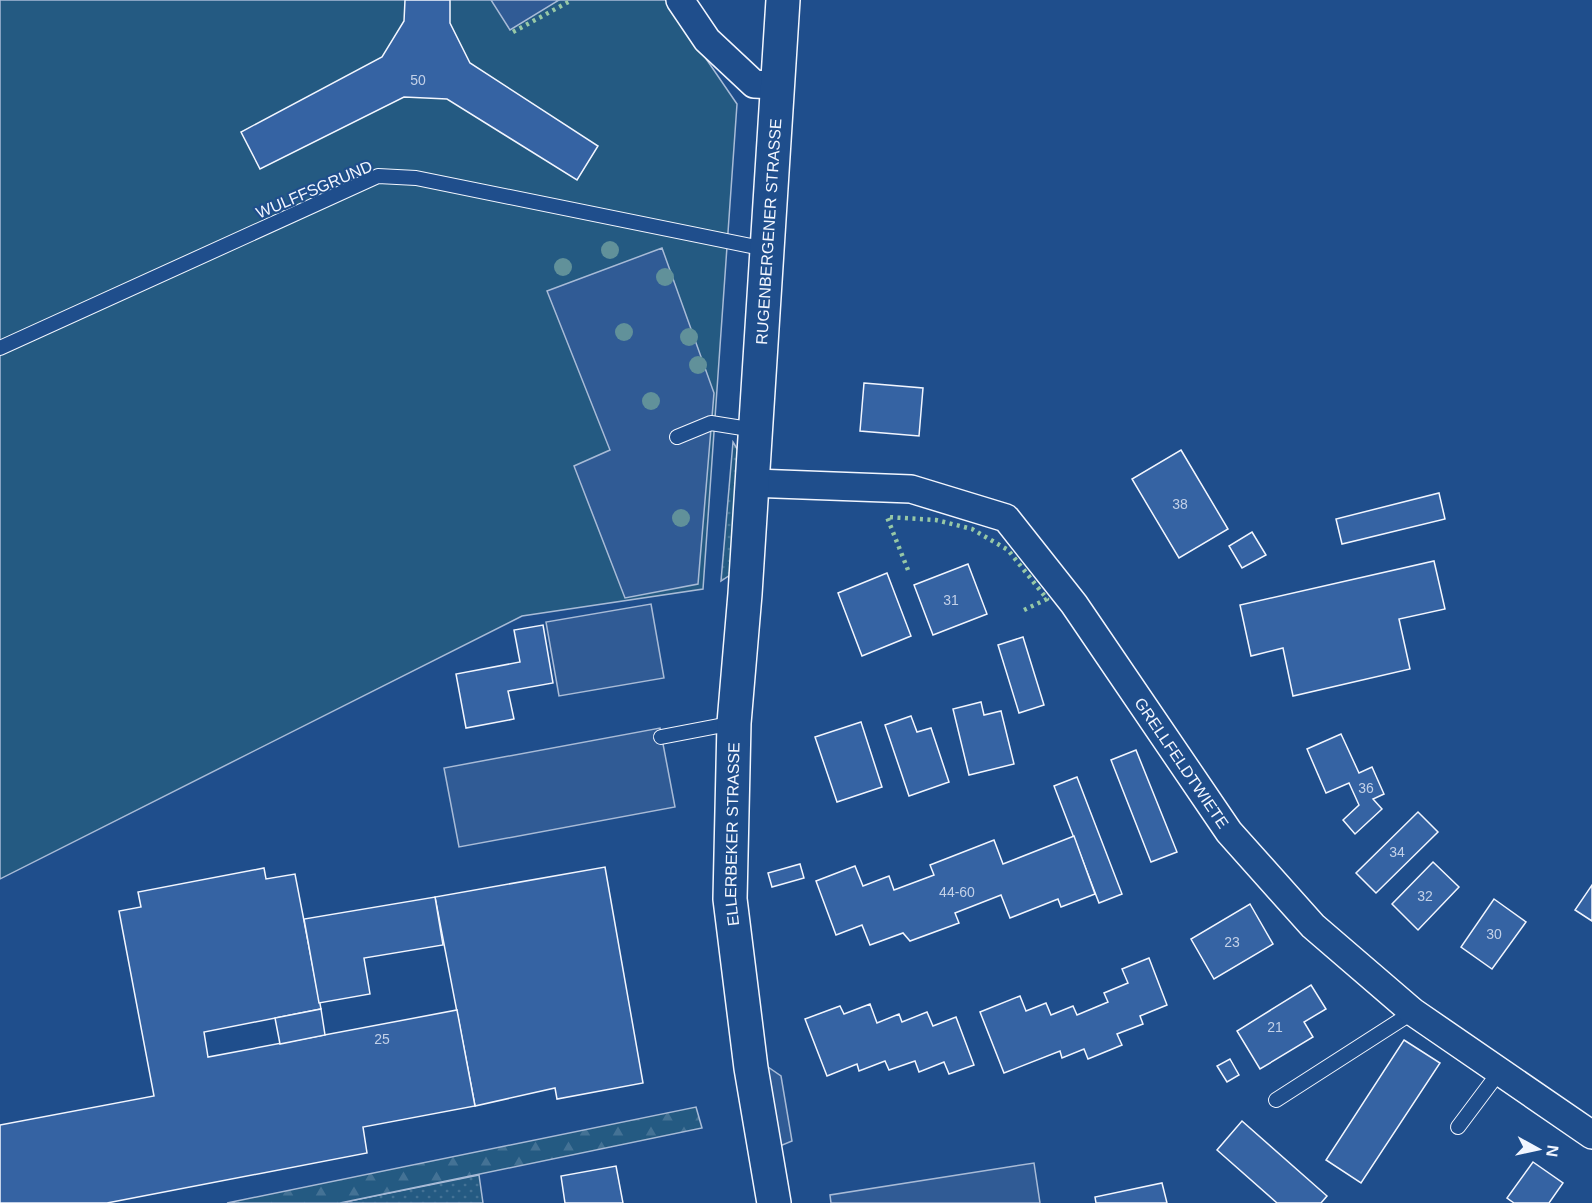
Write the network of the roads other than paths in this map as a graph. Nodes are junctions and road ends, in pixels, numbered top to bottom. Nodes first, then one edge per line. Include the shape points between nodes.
1 (680, 0) edge
2 (783, 0) edge
3 (777, 85) junction
4 (766, 249) junction
5 (0, 348) edge
6 (755, 430) junction
7 (677, 437) dead end
8 (753, 473) junction
9 (734, 723) junction
10 (661, 737) dead end
11 (1413, 1012) junction
12 (1500, 1071) junction
13 (1276, 1100) dead end
14 (1458, 1127) dead end
15 (1592, 1135) edge
16 (774, 1203) edge

1 - 3 street via 707,40 754,84
2 - 3 main road, RUGENBERGENER STRASSE
3 - 4 main road, RUGENBERGENER STRASSE
4 - 5 lane, WULFFSGRUND via 416,178 378,176
4 - 6 main road, RUGENBERGENER STRASSE
6 - 7 lane via 711,423
6 - 8 main road, RUGENBERGENER STRASSE
8 - 9 main road, ELLERBEKER STRASSE
8 - 11 street, GRELLFELDTWIETE via 911,489 1006,518 1074,604 1229,832 1313,926
9 - 10 lane
9 - 16 main road, ELLERBEKER STRASSE via 730,899 751,1068
11 - 12 street, GRELLFELDTWIETE
11 - 13 lane
12 - 14 lane
12 - 15 street, GRELLFELDTWIETE

